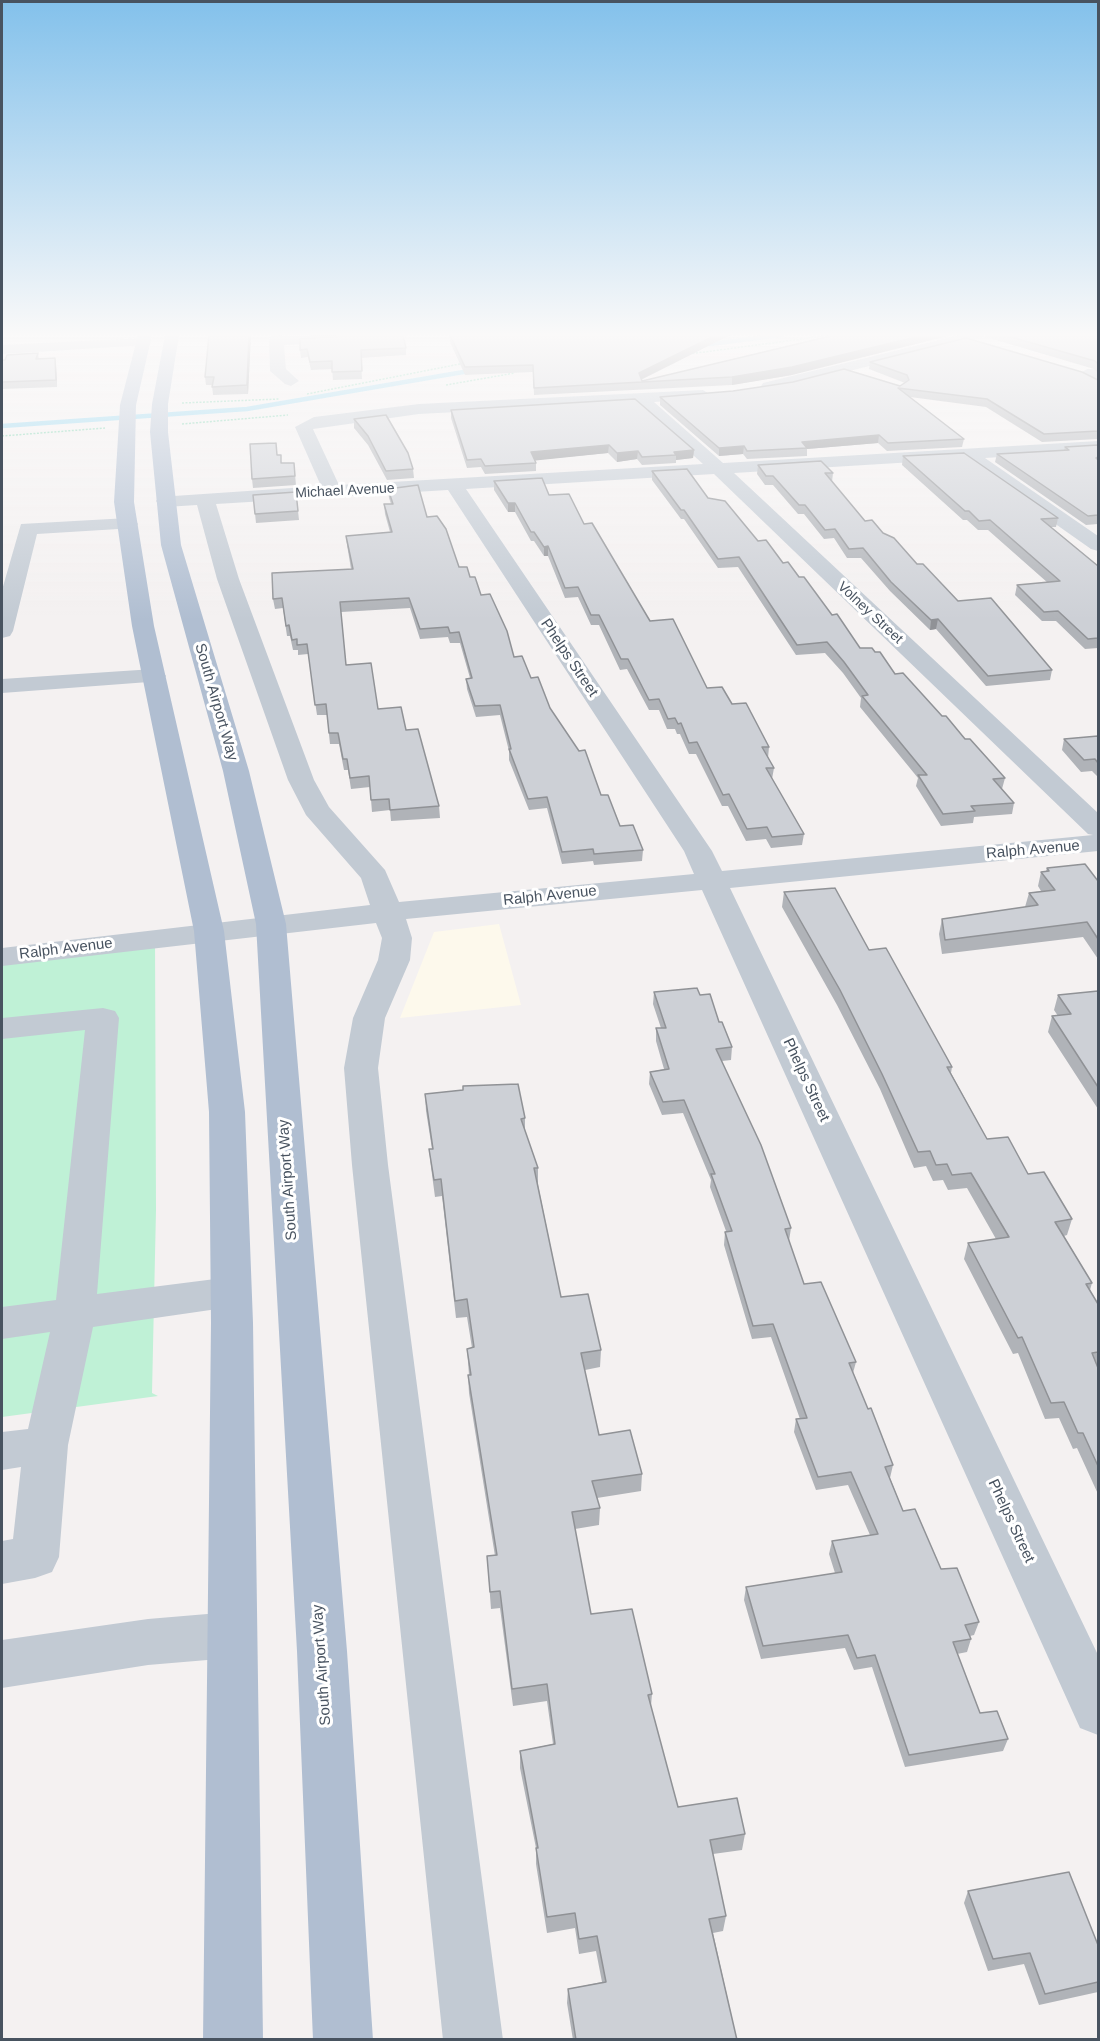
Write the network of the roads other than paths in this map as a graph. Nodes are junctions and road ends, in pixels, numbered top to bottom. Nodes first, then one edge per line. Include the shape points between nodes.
1 (143, 430) edge
2 (151, 430) edge
3 (305, 430) edge
4 (675, 430) edge
5 (1098, 446) edge
6 (967, 454) junction
7 (719, 469) junction
8 (454, 485) junction
9 (333, 492) junction
10 (205, 500) junction
11 (166, 501) junction
12 (128, 524) junction
13 (1098, 545) edge
14 (2, 631) edge
15 (154, 676) junction
16 (2, 686) edge
17 (1098, 828) edge
18 (1098, 843) edge
19 (713, 880) junction
20 (390, 912) junction
21 (271, 924) junction
22 (209, 931) junction
23 (2, 957) edge
24 (2, 1028) edge
25 (231, 1292) junction
26 (75, 1312) junction
27 (2, 1323) edge
28 (46, 1445) junction
29 (2, 1451) edge
30 (2, 1562) edge
31 (231, 1635) junction
32 (2, 1664) edge
33 (1098, 1710) edge
34 (233, 2040) edge
35 (344, 2040) edge
36 (473, 2040) edge

1 - 12 main road, South Airport Way via 124,501
2 - 11 main road, South Airport Way
3 - 9 street
4 - 7 street, Volney Street
5 - 6 street, Michael Avenue
6 - 7 street, Michael Avenue
6 - 13 street
7 - 8 street, Michael Avenue
7 - 17 street, Volney Street
8 - 9 street, Michael Avenue
8 - 19 street, Phelps Street via 698,851
9 - 10 street, Michael Avenue
10 - 11 street, Michael Avenue
10 - 20 street via 228,579 300,780 333,831 375,876
11 - 21 main road, South Airport Way via 171,545 236,771
12 - 14 street via 28,528
12 - 15 main road, South Airport Way
15 - 16 street
15 - 22 main road, South Airport Way
18 - 19 street, Ralph Avenue
19 - 20 street, Ralph Avenue
19 - 33 street, Phelps Street
20 - 21 street, Ralph Avenue
20 - 36 street via 397,938 394,960 369,1018 361,1068
21 - 22 street, Ralph Avenue
21 - 35 main road, South Airport Way via 321,1640
22 - 23 street, Ralph Avenue
22 - 25 main road, South Airport Way via 227,1112
24 - 26 street via 103,1018
25 - 26 street
25 - 31 main road, South Airport Way
26 - 27 street
26 - 28 street
28 - 29 street
28 - 30 street via 35,1557
31 - 32 street via 148,1642
31 - 34 main road, South Airport Way

